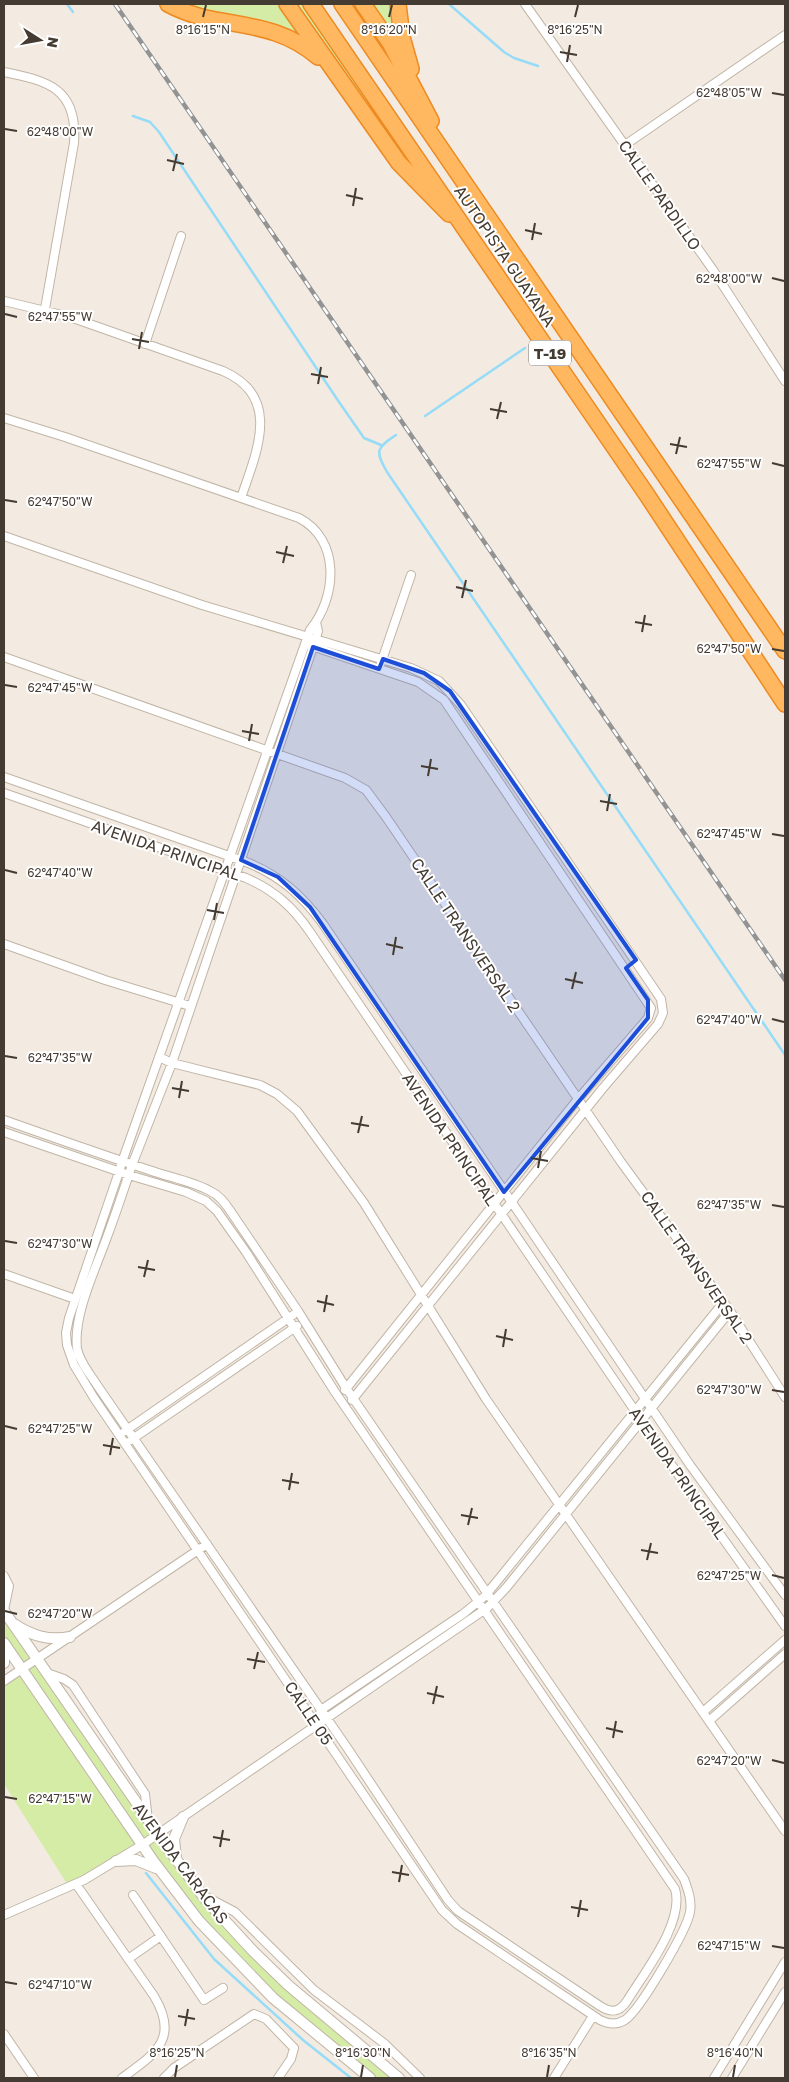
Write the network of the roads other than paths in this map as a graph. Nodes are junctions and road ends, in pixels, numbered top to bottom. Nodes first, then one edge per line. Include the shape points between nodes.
1 (168, 4) edge
2 (287, 4) edge
3 (311, 4) edge
4 (342, 4) edge
5 (364, 4) edge
6 (398, 4) edge
7 (524, 4) edge
8 (785, 35) edge
9 (333, 70) junction
10 (4, 72) edge
11 (420, 96) junction
12 (625, 144) junction
13 (447, 157) junction
14 (470, 234) junction
15 (181, 236) dead end
16 (4, 301) edge
17 (44, 309) junction
18 (145, 344) junction
19 (785, 381) edge
20 (4, 418) edge
21 (240, 498) junction
22 (4, 536) edge
23 (411, 575) dead end
24 (310, 641) junction
25 (785, 651) edge
26 (4, 657) edge
27 (383, 659) junction
28 (379, 669) junction
29 (455, 697) junction
30 (785, 704) edge
31 (448, 705) junction
32 (487, 743) junction
33 (266, 750) junction
34 (478, 750) junction
35 (276, 754) junction
36 (4, 777) edge
37 (4, 793) edge
38 (536, 814) junction
39 (527, 822) junction
40 (229, 856) junction
41 (241, 860) junction
42 (224, 870) junction
43 (235, 874) junction
44 (295, 890) junction
45 (284, 900) junction
46 (306, 902) junction
47 (296, 912) junction
48 (4, 944) edge
49 (636, 960) junction
50 (626, 968) junction
51 (177, 1003) junction
52 (190, 1006) junction
53 (651, 1008) junction
54 (663, 1013) junction
55 (158, 1057) junction
56 (172, 1063) junction
57 (578, 1099) junction
58 (585, 1110) junction
59 (4, 1120) edge
60 (4, 1132) edge
61 (122, 1162) junction
62 (132, 1165) junction
63 (119, 1172) junction
64 (129, 1175) junction
65 (214, 1192) junction
66 (504, 1192) junction
67 (206, 1201) junction
68 (511, 1202) junction
69 (494, 1204) junction
70 (501, 1214) junction
71 (99, 1230) junction
72 (109, 1233) junction
73 (4, 1274) edge
74 (421, 1295) junction
75 (75, 1299) junction
76 (723, 1303) junction
77 (428, 1305) junction
78 (298, 1311) junction
79 (730, 1311) junction
80 (289, 1318) junction
81 (304, 1322) junction
82 (294, 1327) junction
83 (678, 1356) junction
84 (686, 1366) junction
85 (346, 1388) junction
86 (785, 1397) edge
87 (339, 1398) junction
88 (353, 1398) junction
89 (645, 1398) junction
90 (346, 1408) junction
91 (652, 1409) junction
92 (635, 1411) junction
93 (642, 1421) junction
94 (128, 1429) junction
95 (119, 1435) junction
96 (134, 1437) junction
97 (125, 1444) junction
98 (560, 1504) junction
99 (566, 1513) junction
100 (207, 1544) junction
101 (198, 1550) junction
102 (4, 1576) edge
103 (487, 1594) junction
104 (785, 1595) edge
105 (479, 1602) junction
106 (493, 1603) junction
107 (485, 1610) junction
108 (4, 1611) edge
109 (11, 1622) junction
110 (785, 1626) edge
111 (70, 1637) junction
112 (785, 1640) edge
113 (4, 1643) edge
114 (4, 1650) edge
115 (785, 1654) edge
116 (37, 1660) junction
117 (4, 1662) edge
118 (22, 1670) junction
119 (47, 1673) junction
120 (4, 1681) edge
121 (321, 1710) junction
122 (703, 1712) junction
123 (328, 1720) junction
124 (709, 1721) junction
125 (316, 1724) junction
126 (624, 1792) junction
127 (615, 1800) junction
128 (183, 1817) junction
129 (148, 1820) junction
130 (785, 1830) edge
131 (158, 1834) junction
132 (657, 1840) junction
133 (142, 1844) junction
134 (647, 1846) junction
135 (116, 1860) junction
136 (177, 1862) junction
137 (162, 1873) junction
138 (76, 1884) junction
139 (441, 1891) junction
140 (201, 1894) junction
141 (133, 1895) dead end
142 (433, 1897) junction
143 (4, 1915) edge
144 (161, 1936) junction
145 (128, 1959) junction
146 (785, 1962) edge
147 (544, 1969) junction
148 (538, 1978) junction
149 (222, 1988) dead end
150 (784, 1995) edge
151 (593, 2016) junction
152 (4, 2034) edge
153 (34, 2078) edge
154 (122, 2078) edge
155 (164, 2078) edge
156 (278, 2078) edge
157 (370, 2078) edge
158 (399, 2078) edge
159 (420, 2078) edge
160 (554, 2078) edge
161 (714, 2078) edge
162 (732, 2078) edge

1 - 9 highway via 188,12 277,32 302,45
2 - 9 highway
3 - 14 highway, AUTOPISTA GUAYANA / T-19
4 - 13 highway, AUTOPISTA GUAYANA / T-19
5 - 11 highway
6 - 11 highway via 402,37
7 - 12 street, CALLE PARDILLO
8 - 12 street
9 - 14 highway via 399,162
10 - 17 street via 47,83 67,100 73,115 74,143
11 - 13 highway
12 - 19 street, CALLE PARDILLO
13 - 25 highway, AUTOPISTA GUAYANA / T-19
14 - 30 highway, AUTOPISTA GUAYANA / T-19
15 - 18 street
16 - 17 street
17 - 18 street
18 - 21 street via 233,376 253,395 260,416 260,432
20 - 21 street
21 - 24 street via 299,518 320,534 329,553 331,572 316,622 318,631
22 - 24 street
23 - 27 street
24 - 27 street
24 - 28 street
24 - 33 street
24 - 35 street
26 - 33 street, CALLE TRANSVERSAL 2
27 - 28 street
27 - 29 street via 432,677
28 - 31 street via 424,685
29 - 31 street
29 - 32 street
31 - 34 street
32 - 34 street
32 - 38 street
33 - 35 street, CALLE TRANSVERSAL 2
33 - 40 street
34 - 39 street
35 - 41 street
35 - 57 street, CALLE TRANSVERSAL 2 via 345,778 360,785 371,796
36 - 40 street, AVENIDA PRINCIPAL
37 - 42 street, AVENIDA PRINCIPAL
38 - 39 street
38 - 49 street
39 - 50 street
40 - 41 street, AVENIDA PRINCIPAL
40 - 42 street
41 - 43 street
41 - 44 street, AVENIDA PRINCIPAL via 270,872
42 - 43 street, AVENIDA PRINCIPAL
42 - 51 street
43 - 45 street, AVENIDA PRINCIPAL via 258,883
43 - 52 street
44 - 45 street
44 - 46 street, AVENIDA PRINCIPAL
45 - 47 street, AVENIDA PRINCIPAL
46 - 47 street
46 - 66 street, AVENIDA PRINCIPAL
47 - 69 street, AVENIDA PRINCIPAL
48 - 51 street
49 - 50 street
49 - 54 street via 661,999
50 - 53 street
51 - 52 street
51 - 55 street
52 - 56 street
53 - 54 street
53 - 57 street via 648,1018
54 - 58 street via 658,1024
55 - 56 street
55 - 61 street
56 - 62 street
56 - 74 street via 253,1083 277,1094 289,1104 304,1119 364,1203
57 - 58 street, CALLE TRANSVERSAL 2
57 - 66 street
58 - 68 street
58 - 76 street, CALLE TRANSVERSAL 2
59 - 61 street
60 - 63 street
61 - 62 street
61 - 63 street
62 - 64 street
62 - 65 street
63 - 64 street
63 - 71 street
64 - 67 street
64 - 72 street
65 - 67 street
65 - 78 street via 226,1204
66 - 68 street, AVENIDA PRINCIPAL
66 - 69 street
67 - 80 street via 228,1226
68 - 70 street
68 - 89 street, AVENIDA PRINCIPAL
69 - 70 street, AVENIDA PRINCIPAL
69 - 74 street
70 - 77 street
70 - 92 street, AVENIDA PRINCIPAL
71 - 72 street
71 - 75 street
72 - 94 street, CALLE 05 via 84,1304 77,1348 82,1361
73 - 75 street
74 - 77 street
74 - 85 street
75 - 95 street, CALLE 05 via 66,1339 74,1365
76 - 79 street, CALLE TRANSVERSAL 2
76 - 83 street
77 - 88 street
77 - 98 street via 486,1399
78 - 80 street
78 - 81 street
79 - 84 street
79 - 86 street, CALLE TRANSVERSAL 2
80 - 82 street
80 - 94 street
81 - 82 street
81 - 85 street
82 - 87 street
82 - 96 street
83 - 84 street
83 - 89 street
84 - 91 street
85 - 87 street
85 - 88 street
87 - 90 street
88 - 90 street
88 - 103 street
89 - 91 street, AVENIDA PRINCIPAL
89 - 92 street
90 - 105 street
91 - 93 street
91 - 104 street, AVENIDA PRINCIPAL
92 - 93 street, AVENIDA PRINCIPAL
92 - 98 street
93 - 99 street
93 - 110 street, AVENIDA PRINCIPAL
94 - 95 street
94 - 96 street, CALLE 05
95 - 97 street, CALLE 05
96 - 97 street
96 - 100 street, CALLE 05
97 - 101 street, CALLE 05
98 - 99 street
98 - 103 street
99 - 106 street
99 - 122 street
100 - 101 street
100 - 121 street, CALLE 05
101 - 111 street
101 - 125 street, CALLE 05
102 - 108 street via 9,1586
103 - 105 street
103 - 106 street
105 - 107 street
105 - 121 street
106 - 107 street
106 - 126 street
107 - 123 street
107 - 127 street
108 - 109 street, AVENIDA CARACAS
109 - 111 street via 36,1636
109 - 116 street, AVENIDA CARACAS
111 - 116 street
112 - 122 street
113 - 118 street, AVENIDA CARACAS
114 - 117 street
115 - 124 street
116 - 118 street
116 - 119 street, AVENIDA CARACAS
118 - 120 street
118 - 133 street, AVENIDA CARACAS
119 - 129 street, AVENIDA CARACAS
119 - 129 street via 73,1685 145,1794
121 - 123 street, CALLE 05
121 - 125 street
122 - 124 street
123 - 125 street
123 - 139 street, CALLE 05
124 - 130 street
125 - 128 street
125 - 142 street, CALLE 05
126 - 127 street
126 - 132 street
127 - 134 street
128 - 131 street
128 - 136 street via 174,1839
129 - 131 street, AVENIDA CARACAS
131 - 133 street
131 - 136 street, AVENIDA CARACAS
132 - 134 street
132 - 151 street, CALLE 05 via 684,1879 690,1898 689,1915 682,1933 635,2010 616,2024
133 - 135 street
133 - 137 street, AVENIDA CARACAS
134 - 147 street, CALLE 05 via 674,1889 676,1912 668,1932 620,2010 613,2012 600,2006
135 - 137 street via 146,1862
135 - 138 street
136 - 140 street, AVENIDA CARACAS
137 - 157 street, AVENIDA CARACAS via 199,1921 242,1967 292,2015
138 - 143 street
138 - 145 street
139 - 142 street
139 - 147 street, CALLE 05 via 458,1910
140 - 158 street, AVENIDA CARACAS via 288,1985
140 - 159 street via 235,1912 301,1978 385,2044
141 - 144 street
142 - 148 street, CALLE 05 via 450,1919
144 - 145 street
144 - 149 street via 204,2000
145 - 154 street via 160,2007 166,2023 164,2038 155,2053
146 - 161 street
147 - 148 street
148 - 151 street, CALLE 05
150 - 162 street
151 - 160 street
152 - 153 street
155 - 156 street via 254,2014 266,2019 294,2048 291,2059

